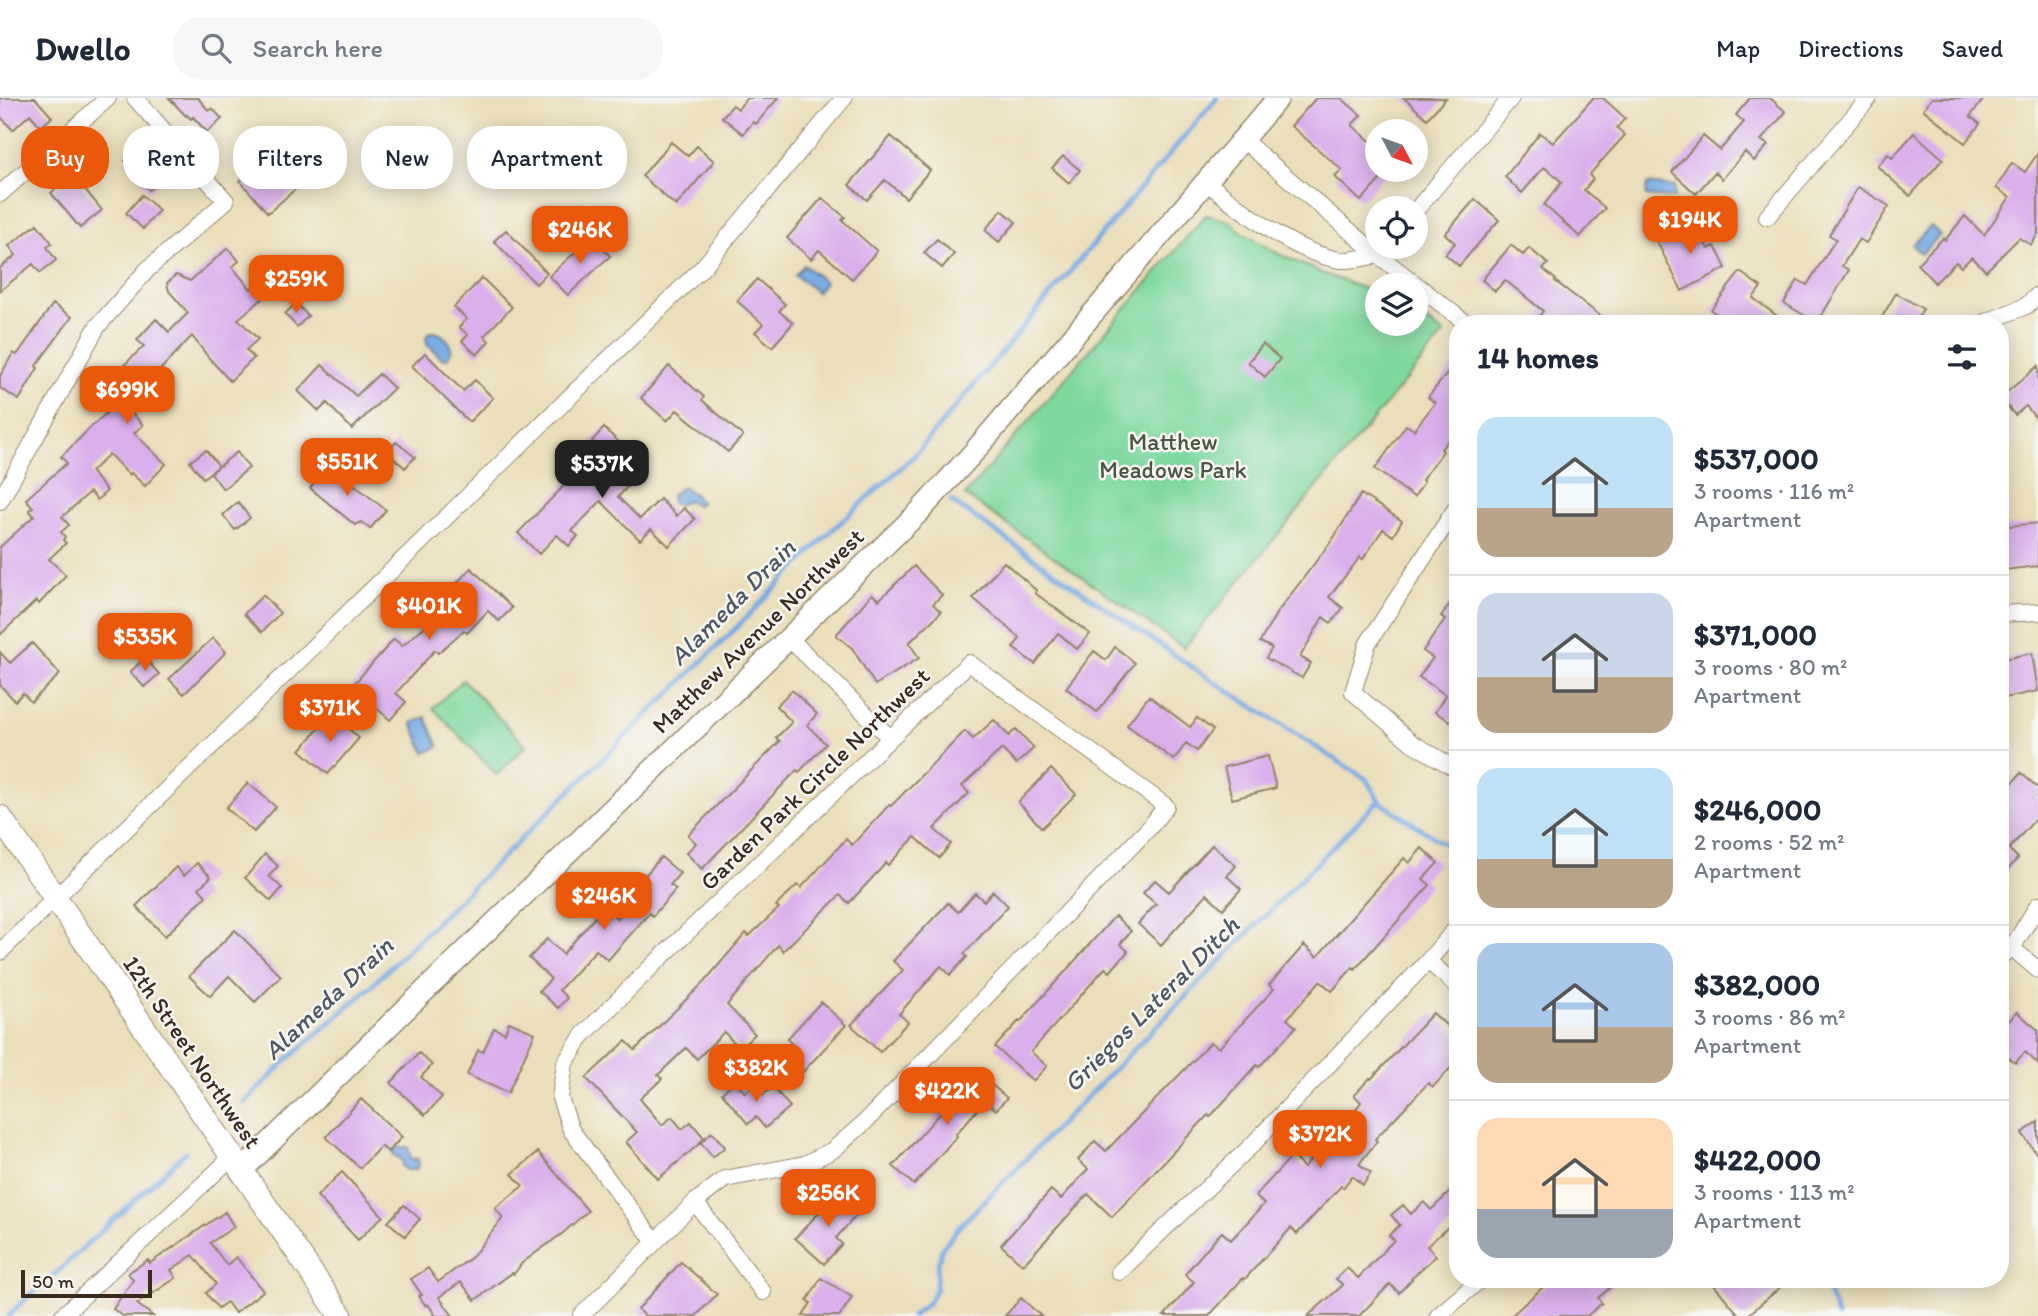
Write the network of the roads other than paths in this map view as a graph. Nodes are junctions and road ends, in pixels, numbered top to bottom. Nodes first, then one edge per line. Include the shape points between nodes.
1 (108, 98) edge
2 (135, 98) edge
3 (844, 98) edge
4 (1278, 98) edge
5 (1511, 98) edge
6 (1870, 98) edge
7 (1243, 140) junction
8 (1206, 182) junction
9 (0, 194) edge
10 (1428, 196) edge
11 (1767, 217) dead end
12 (1365, 238) edge
13 (1365, 255) edge
14 (1390, 259) edge
15 (2038, 295) edge
16 (1456, 315) edge
17 (2003, 315) edge
18 (0, 501) edge
19 (1449, 519) edge
20 (2038, 612) edge
21 (2009, 614) edge
22 (789, 638) junction
23 (890, 738) junction
24 (1449, 765) edge
25 (0, 817) edge
26 (56, 898) junction
27 (2038, 905) edge
28 (1449, 936) edge
29 (2009, 948) edge
30 (0, 952) edge
31 (2009, 954) edge
32 (1428, 961) junction
33 (2038, 970) edge
34 (1449, 979) edge
35 (237, 1164) junction
36 (695, 1202) junction
37 (655, 1242) junction
38 (1119, 1272) dead end
39 (1471, 1288) edge
40 (763, 1292) dead end
41 (62, 1316) edge
42 (341, 1316) edge
43 (581, 1316) edge
44 (1438, 1316) edge

1 - 9 street
2 - 18 street via 226,201 148,269 96,327
3 - 26 street via 703,267
4 - 7 street, Matthew Avenue Northwest
5 - 10 street
6 - 11 street
7 - 8 street, Matthew Avenue Northwest
7 - 12 street
8 - 13 street via 1302,249 1342,260
8 - 22 street, Matthew Avenue Northwest via 947,483
14 - 16 street
15 - 17 street via 2026,306
19 - 24 street via 1368,643 1353,692 1412,743
20 - 21 street
22 - 23 street
22 - 35 street, Matthew Avenue Northwest via 408,1007
23 - 36 street, Garden Park Circle Northwest via 970,663 1166,806 833,1150 805,1164 725,1179
23 - 37 street, Garden Park Circle Northwest via 639,979 583,1035 565,1063 560,1098 571,1130
25 - 26 main road, 12th Street Northwest
26 - 30 street
26 - 35 main road, 12th Street Northwest
27 - 29 street
28 - 32 street
31 - 33 street
32 - 34 street
32 - 38 street via 1252,1145
35 - 41 street, Matthew Avenue Northwest
35 - 42 main road, 12th Street Northwest
36 - 37 street
36 - 40 street
37 - 43 street
39 - 44 street

